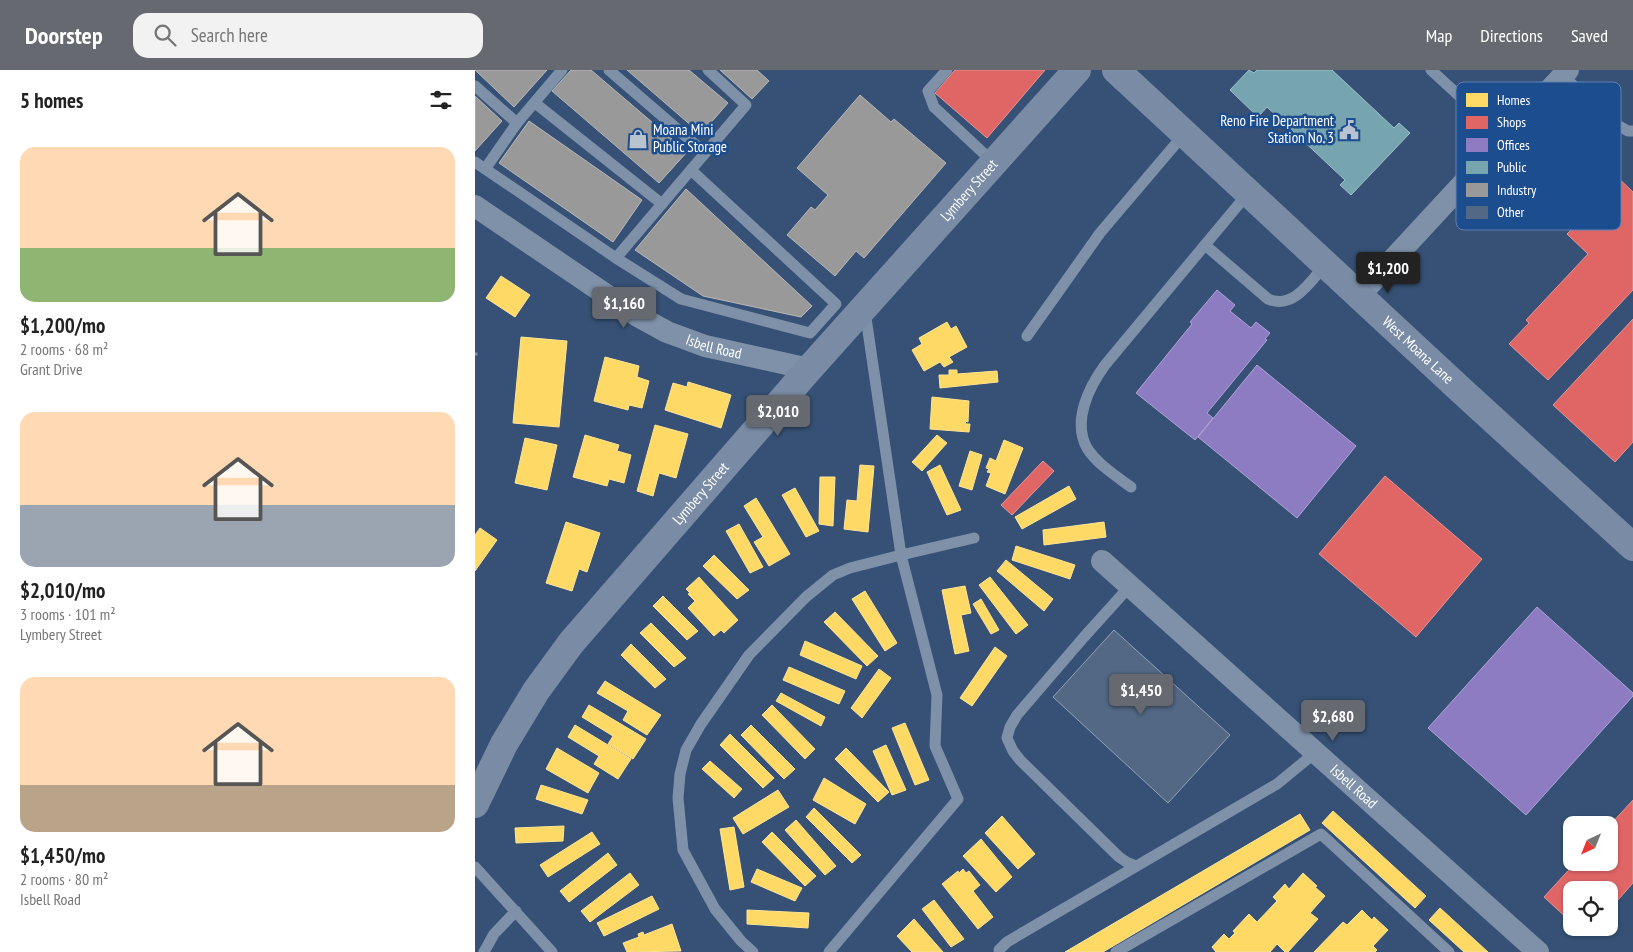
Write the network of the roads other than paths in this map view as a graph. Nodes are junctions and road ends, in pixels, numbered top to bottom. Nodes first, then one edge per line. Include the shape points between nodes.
1 (563, 70) edge
2 (609, 70) edge
3 (708, 70) edge
4 (947, 70) edge
5 (1077, 70) edge
6 (1431, 70) edge
7 (1123, 72) edge
8 (1565, 73) edge
9 (1574, 82) edge
10 (475, 86) edge
11 (1456, 93) edge
12 (535, 102) junction
13 (517, 123) junction
14 (1621, 127) edge
15 (1633, 131) edge
16 (1185, 133) junction
17 (705, 153) junction
18 (994, 163) junction
19 (480, 165) edge
20 (691, 170) junction
21 (1456, 191) edge
22 (1249, 192) junction
23 (662, 204) junction
24 (475, 206) edge
25 (1205, 245) junction
26 (616, 258) junction
27 (1326, 264) junction
28 (1359, 296) junction
29 (864, 309) junction
30 (1027, 336) dead end
31 (809, 370) junction
32 (1131, 487) dead end
33 (974, 538) dead end
34 (1633, 547) edge
35 (901, 556) junction
36 (1103, 561) dead end
37 (1130, 586) junction
38 (1316, 752) junction
39 (475, 804) edge
40 (1136, 866) junction
41 (475, 867) edge
42 (516, 911) junction
43 (999, 950) dead end
44 (484, 952) edge
45 (552, 952) edge
46 (753, 952) edge
47 (829, 952) edge
48 (1116, 952) edge
49 (1449, 952) edge
50 (1538, 952) edge

1 - 12 lane
2 - 17 lane
3 - 17 lane via 746,105
4 - 18 lane via 928,91 934,107
5 - 18 street, Lymbery Street
6 - 11 lane
7 - 16 street, West Moana Lane
8 - 9 lane
10 - 13 lane
12 - 13 lane
12 - 23 lane
13 - 19 lane
14 - 15 lane
16 - 22 street, West Moana Lane
16 - 30 lane via 1100,233
17 - 20 lane
18 - 29 street, Lymbery Street
19 - 26 lane
20 - 23 lane
20 - 26 lane via 836,304 810,333 681,299
21 - 28 street
22 - 25 lane
22 - 27 street, West Moana Lane
23 - 26 lane
24 - 31 street, Isbell Road via 636,315 667,332 705,346
25 - 27 lane via 1275,302 1293,298 1302,292
25 - 32 lane via 1105,365 1087,396 1082,418 1082,434 1087,448 1097,461
27 - 28 street, West Moana Lane
28 - 34 street, West Moana Lane
29 - 31 street, Lymbery Street
29 - 35 lane
31 - 39 street, Lymbery Street via 571,643 508,736
33 - 35 lane
35 - 46 lane via 833,575 806,597 749,655 686,750 678,798 683,850 715,909
35 - 47 lane via 937,695 935,746 958,799
36 - 37 street, Isbell Road
37 - 38 street, Isbell Road
37 - 40 lane via 1017,716 1007,738 1020,760 1119,857
38 - 40 lane via 1277,784
38 - 50 street, Isbell Road
40 - 43 lane via 1007,942
41 - 42 lane
42 - 44 lane via 494,934
42 - 45 lane
48 - 49 lane via 1321,834

